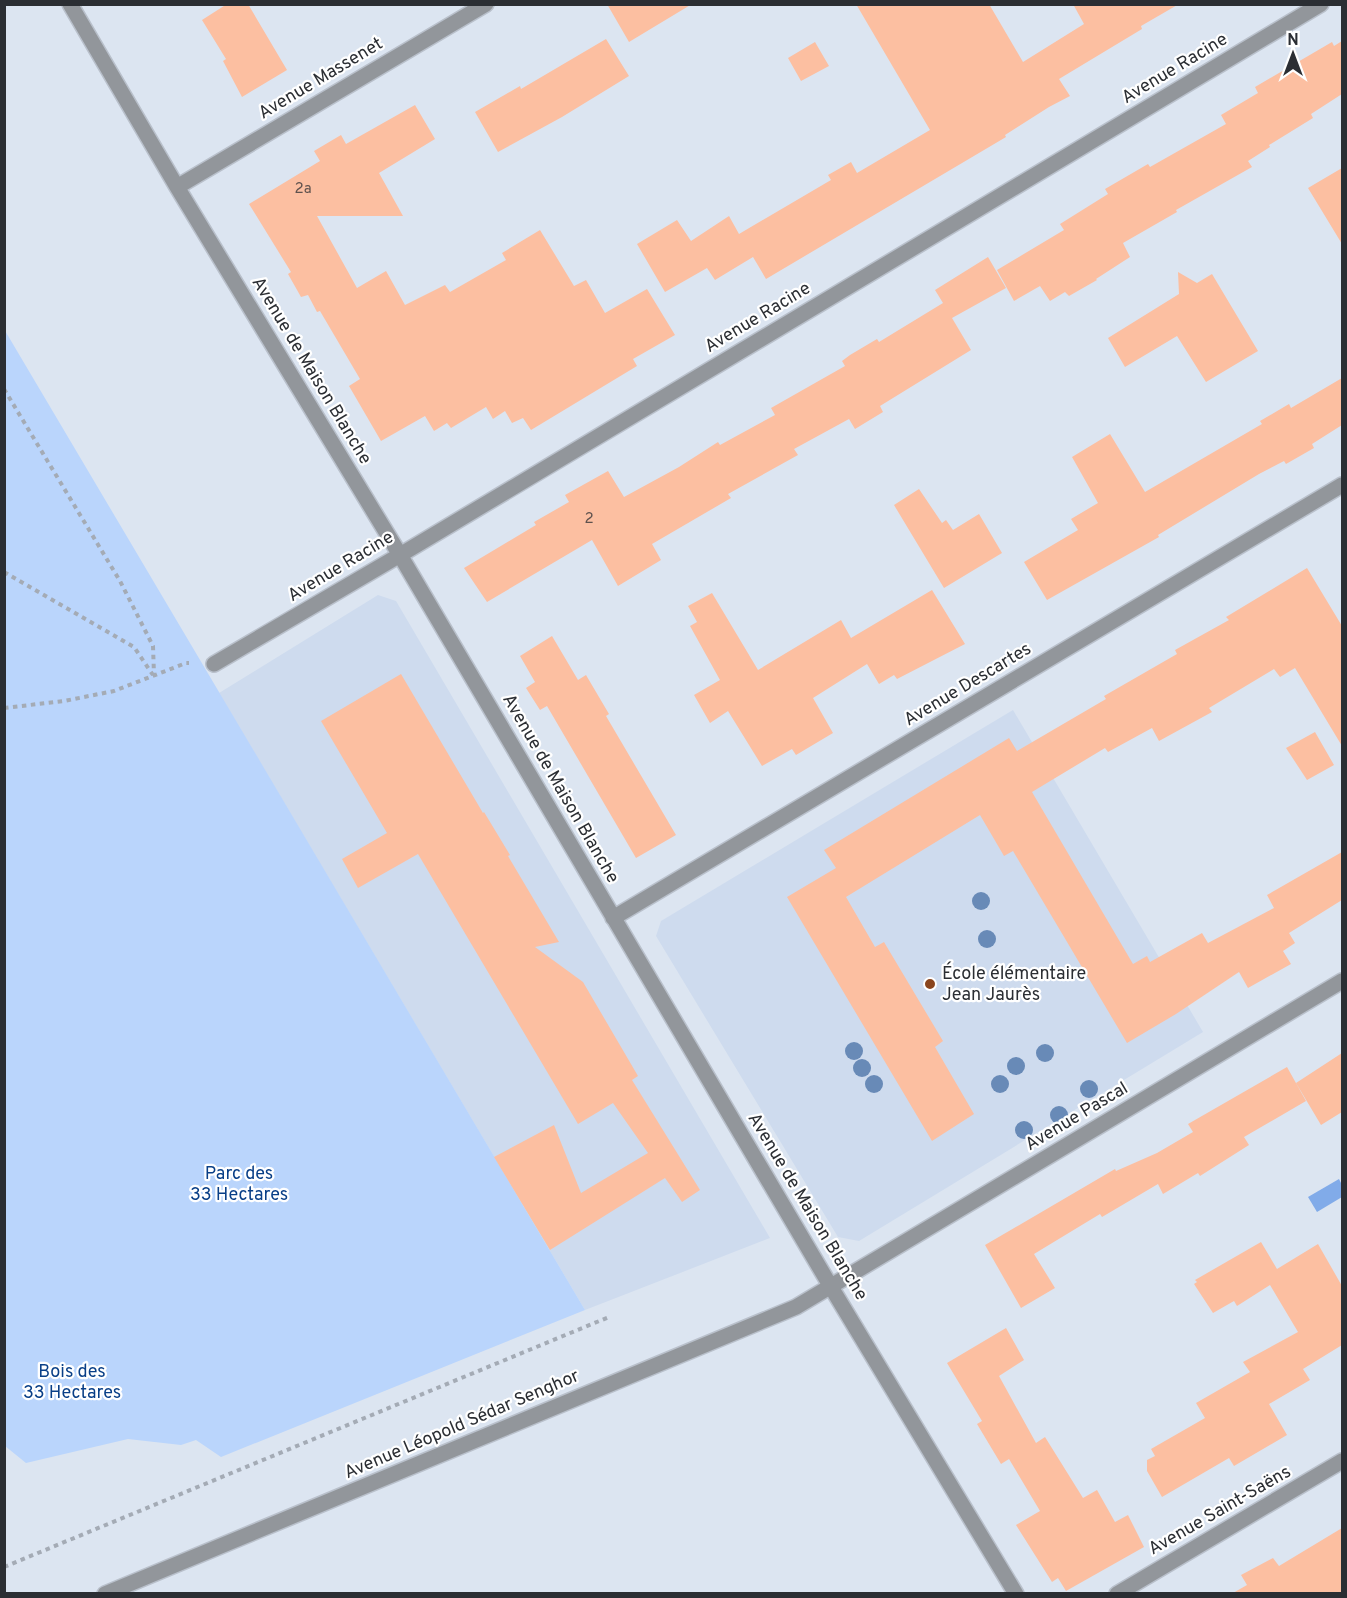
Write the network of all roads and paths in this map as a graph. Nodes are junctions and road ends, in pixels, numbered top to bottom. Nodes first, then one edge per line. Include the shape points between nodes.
1 (70, 4) edge
2 (486, 4) edge
3 (1321, 4) edge
4 (177, 187) junction
5 (4, 388) edge
6 (1342, 485) edge
7 (400, 555) junction
8 (4, 572) edge
9 (214, 664) joint
10 (154, 675) junction
11 (4, 708) edge
12 (613, 918) junction
13 (1342, 981) edge
14 (831, 1287) junction
15 (609, 1317) dead end
16 (1342, 1461) edge
17 (4, 1568) edge
18 (105, 1593) edge
19 (1016, 1593) edge
20 (1117, 1593) edge

1 - 4 street, Avenue de Maison Blanche
2 - 4 street, Avenue Massenet
3 - 7 street, Avenue Racine
4 - 7 street, Avenue de Maison Blanche
5 - 10 path via 120,581 153,646
6 - 12 street, Avenue Descartes
7 - 9 street, Avenue Racine
7 - 12 street, Avenue de Maison Blanche
8 - 10 path via 134,647
9 - 10 path via 186,663
10 - 11 path via 114,691
12 - 14 street, Avenue de Maison Blanche
13 - 14 street, Avenue Pascal
14 - 18 street, Avenue Léopold Sédar Senghor via 796,1307
14 - 19 street, Avenue de Maison Blanche
15 - 17 path
16 - 20 street, Avenue Saint-Saëns

